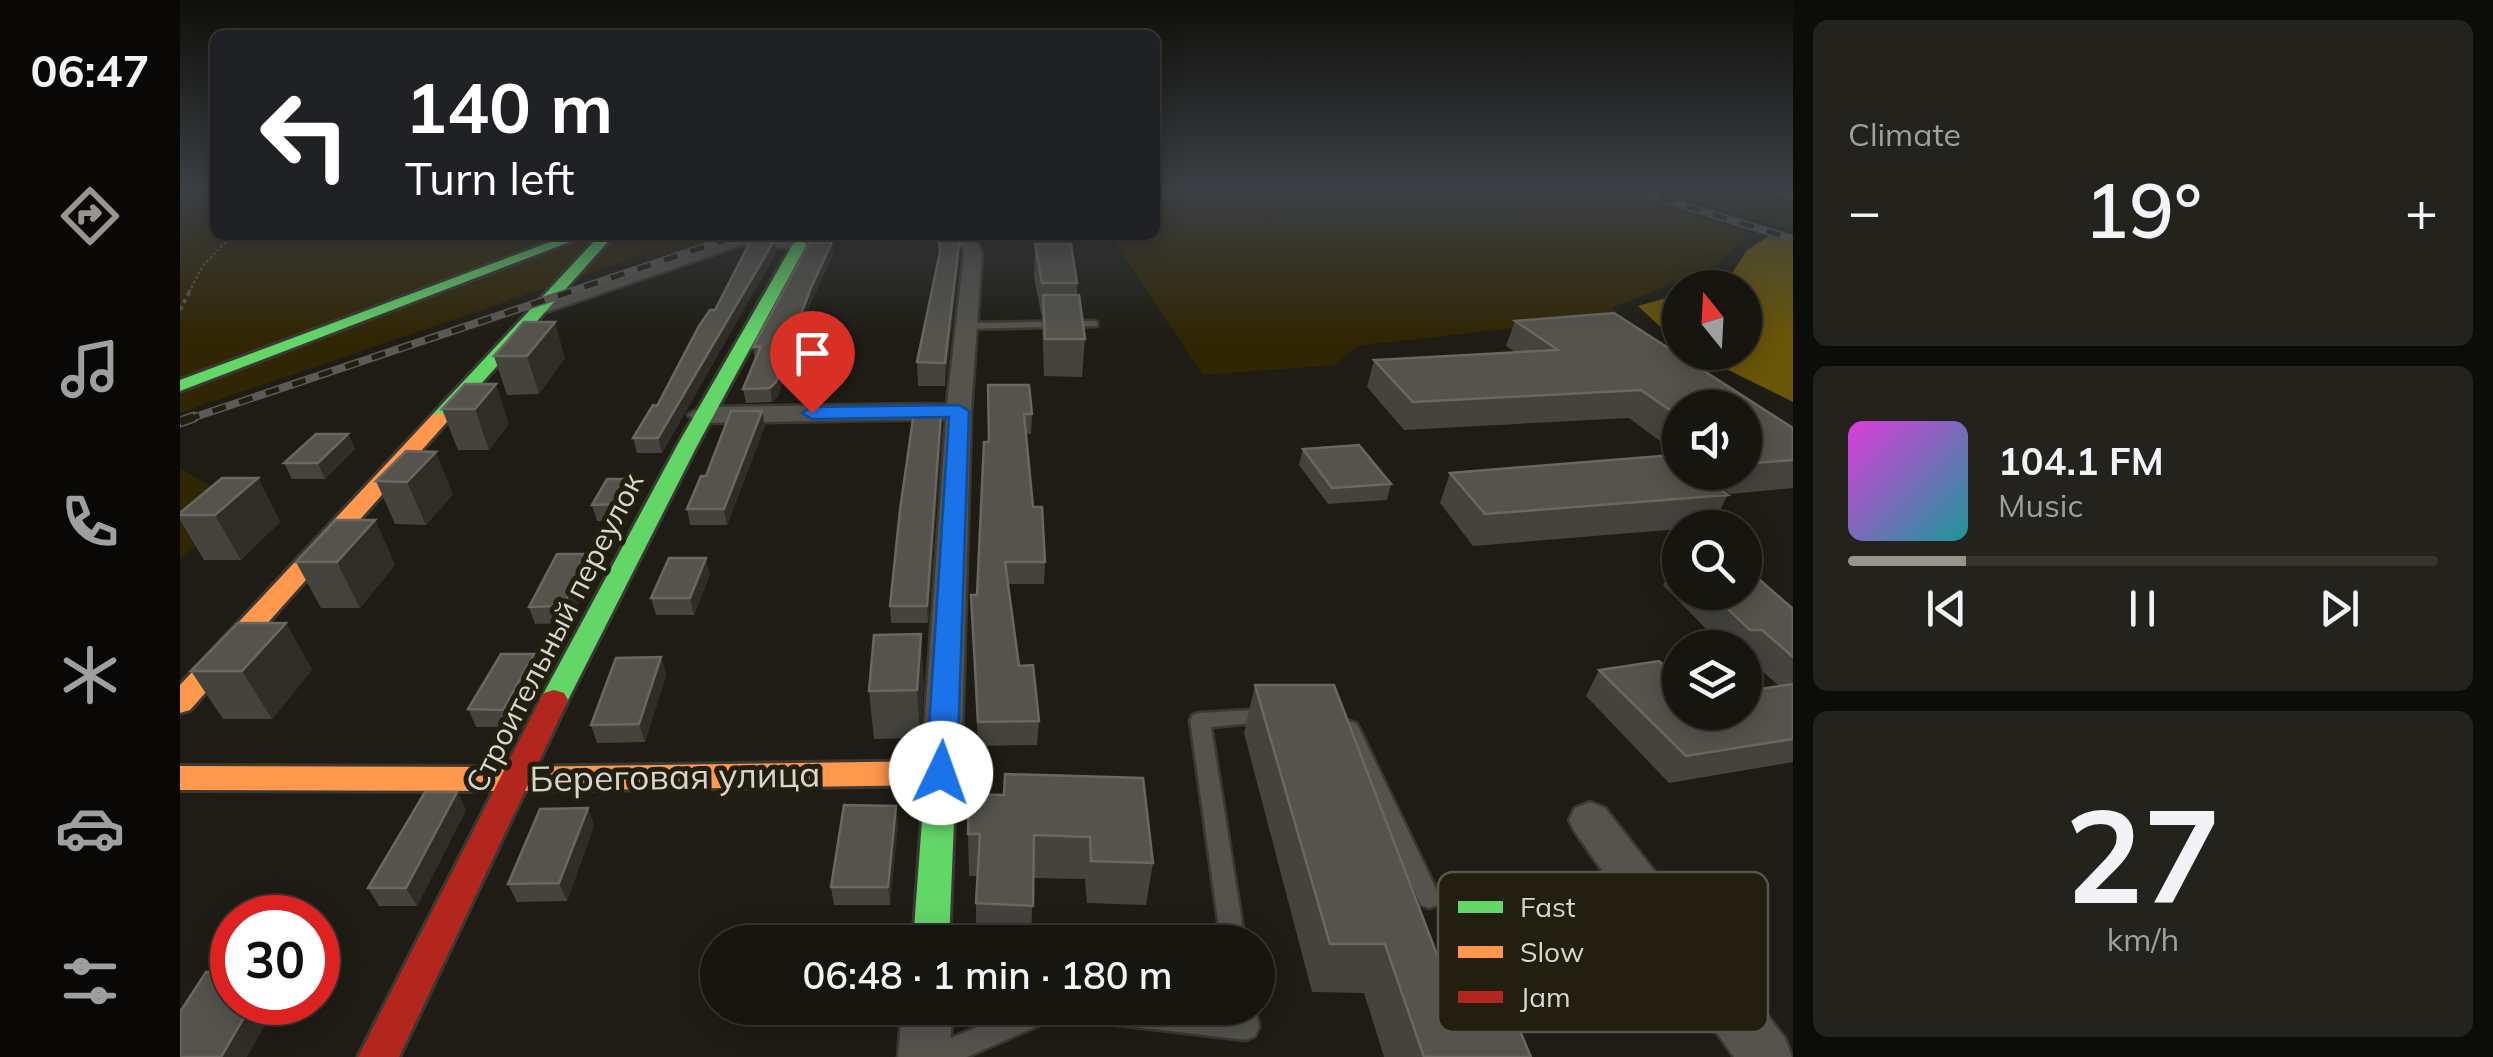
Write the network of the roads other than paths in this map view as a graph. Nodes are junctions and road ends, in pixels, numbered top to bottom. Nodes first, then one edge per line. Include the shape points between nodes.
1 (568, 240) edge
2 (602, 240) edge
3 (740, 240) edge
4 (740, 240) edge
5 (774, 240) edge
6 (793, 240) edge
7 (961, 240) edge
8 (537, 309) junction
9 (1093, 324) dead end
10 (967, 326) junction
11 (180, 386) edge
12 (959, 411) junction
13 (701, 415) junction
14 (180, 703) edge
15 (1341, 712) edge
16 (1288, 715) edge
17 (941, 773) junction
18 (180, 778) edge
19 (512, 779) junction
20 (1590, 820) dead end
21 (1629, 872) edge
22 (1429, 898) dead end
23 (932, 925) edge
24 (1230, 925) edge
25 (926, 1025) edge
26 (1010, 1025) edge
27 (1747, 1032) edge
28 (378, 1057) edge
29 (924, 1057) edge
30 (937, 1057) edge
31 (1766, 1057) edge

1 - 11 street
2 - 8 street
3 - 5 street
4 - 8 street
6 - 13 street, Строительный переулок
7 - 10 street via 973,253
8 - 14 street
9 - 10 lane
10 - 12 street
12 - 13 street
12 - 17 street
13 - 19 street, Строительный переулок
15 - 22 lane
16 - 24 lane via 1200,720
17 - 19 street, Береговая улица
17 - 23 street
18 - 19 street, Береговая улица
19 - 28 street, Строительный переулок
20 - 21 street
25 - 29 street
26 - 30 lane
27 - 31 street

